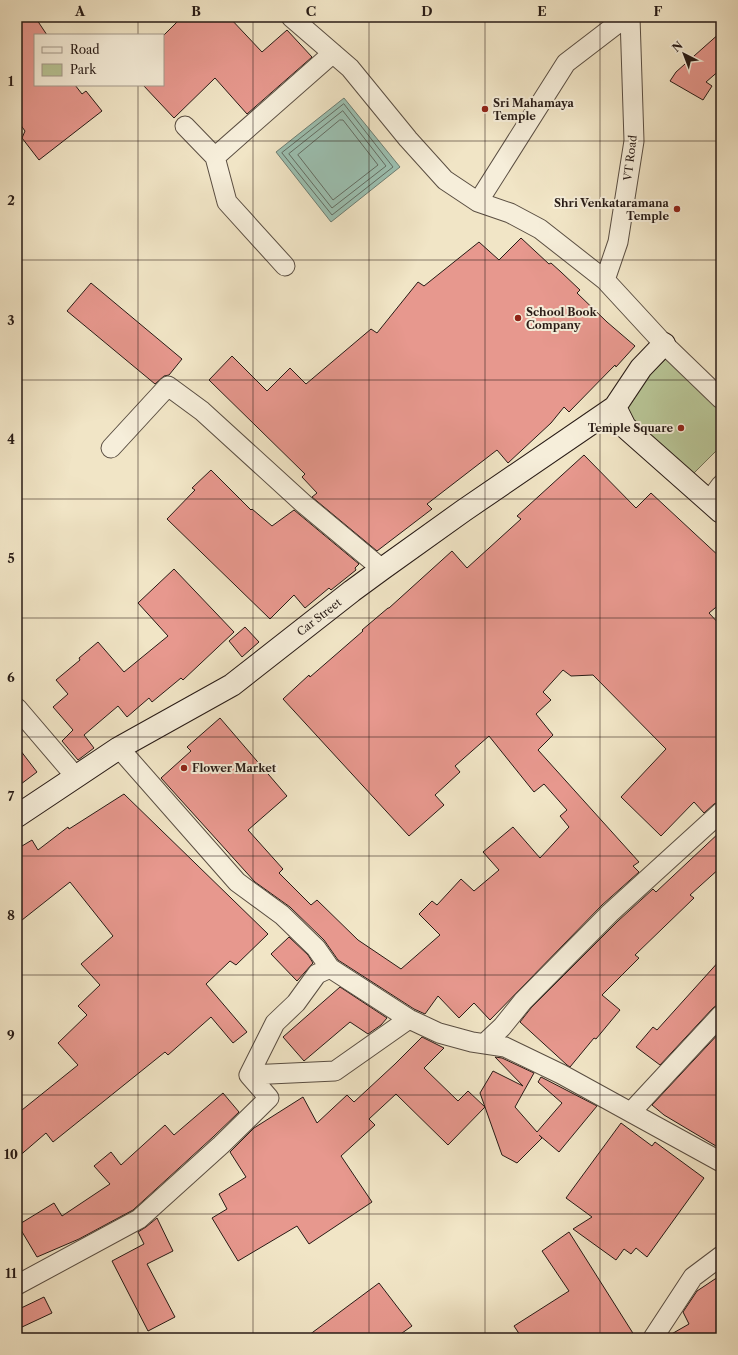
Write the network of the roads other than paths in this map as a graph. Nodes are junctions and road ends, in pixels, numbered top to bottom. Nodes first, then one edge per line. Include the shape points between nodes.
1 (292, 17) edge
2 (626, 17) edge
3 (630, 17) edge
4 (333, 53) junction
5 (184, 126) dead end
6 (215, 156) junction
7 (478, 202) junction
8 (285, 266) dead end
9 (605, 280) junction
10 (664, 344) junction
11 (721, 399) edge
12 (615, 407) junction
13 (111, 448) dead end
14 (717, 499) edge
15 (382, 569) junction
16 (17, 708) edge
17 (119, 748) junction
18 (76, 777) junction
19 (721, 812) edge
20 (17, 816) edge
21 (330, 968) junction
22 (721, 1015) edge
23 (409, 1019) junction
24 (502, 1027) junction
25 (484, 1044) junction
26 (505, 1047) junction
27 (249, 1075) junction
28 (630, 1112) junction
29 (721, 1162) edge
30 (721, 1256) edge
31 (17, 1285) edge
32 (652, 1338) edge

1 - 4 street
2 - 7 street via 566,63
3 - 9 street, VT Road via 634,141 618,242
4 - 6 street
4 - 7 street via 350,68 445,180
5 - 6 street
6 - 8 street via 227,202
7 - 9 street via 510,213 540,229
9 - 10 street
10 - 11 street
10 - 12 main road via 640,368
12 - 14 main road via 625,427
12 - 15 main road, Car Street
13 - 15 street via 168,386 202,411 304,504
15 - 17 main road, Car Street via 232,686
16 - 18 street
17 - 18 main road, Car Street
17 - 21 street via 237,882 282,915 316,948
18 - 20 main road, Car Street
19 - 24 street via 610,913
21 - 23 street
21 - 27 street via 317,974 296,1003 275,1023
22 - 28 street
23 - 25 street via 439,1033
23 - 27 street via 335,1071
24 - 25 street
24 - 26 street
25 - 26 street
26 - 28 street via 562,1074
27 - 31 street via 269,1098 221,1145 139,1219
28 - 29 street
30 - 32 street via 693,1277

